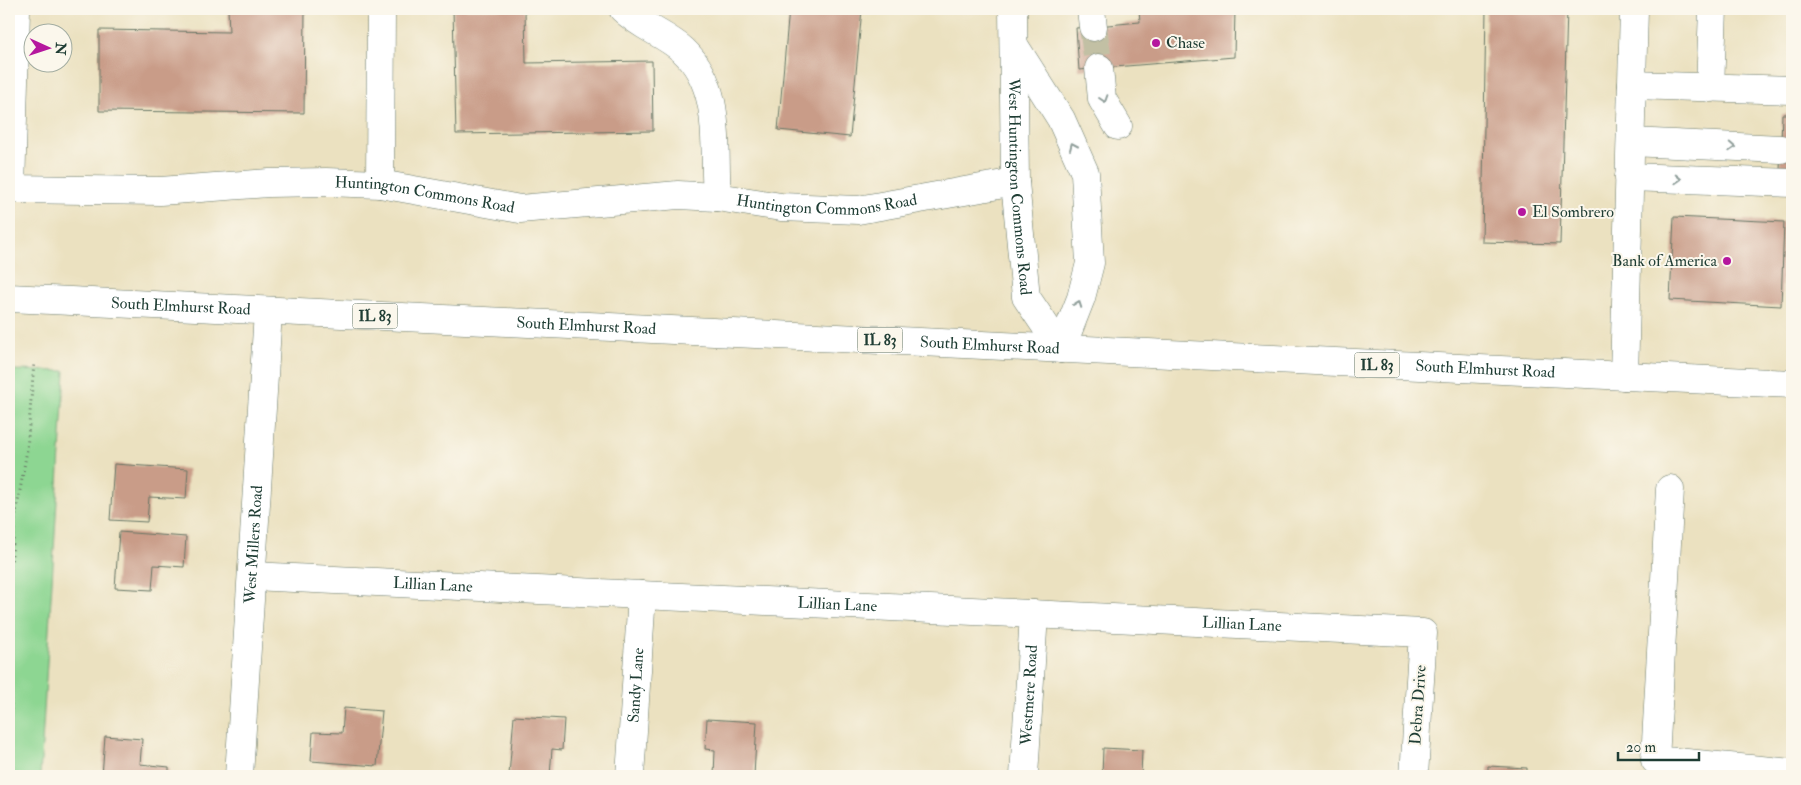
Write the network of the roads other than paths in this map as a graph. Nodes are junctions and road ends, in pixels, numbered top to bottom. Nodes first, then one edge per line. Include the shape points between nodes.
1 (16, 9) edge
2 (380, 9) edge
3 (623, 9) edge
4 (1013, 9) edge
5 (1634, 9) edge
6 (1713, 9) edge
7 (1014, 45) junction
8 (1099, 68) tunnel mouth
9 (1632, 86) junction
10 (1710, 88) junction
11 (1792, 90) edge
12 (1118, 126) dead end
13 (1631, 142) junction
14 (1781, 149) dead end
15 (1629, 177) junction
16 (1015, 182) junction
17 (1792, 183) edge
18 (380, 184) junction
19 (717, 197) junction
20 (9, 298) edge
21 (268, 312) junction
22 (1061, 349) junction
23 (1624, 376) junction
24 (1792, 384) edge
25 (1670, 489) dead end
26 (252, 576) junction
27 (642, 595) junction
28 (1034, 614) junction
29 (1423, 633) joint
30 (1652, 768) edge
31 (1792, 773) edge
32 (239, 776) edge
33 (630, 776) edge
34 (1024, 776) edge
35 (1414, 776) edge

1 - 18 street, Huntington Commons Road via 11,189 160,191 269,183
2 - 18 street
3 - 19 street via 683,50 697,67 714,114
4 - 7 street, West Huntington Commons Road
5 - 9 street
6 - 10 street
7 - 16 street, West Huntington Commons Road
22 -> 7 street, West Huntington Commons Road via 1081,298 1090,262 1086,173 1061,119
8 -> 12 street via 1102,99
9 - 10 street
9 - 13 street
10 - 11 street
13 -> 14 street
13 - 15 street
15 -> 17 street
15 - 23 street
16 - 19 street, Huntington Commons Road via 858,210 781,207
16 - 22 street, West Huntington Commons Road via 1026,297
18 - 19 street, Huntington Commons Road via 520,209 678,195
20 - 21 street, South Elmhurst Road / IL 83
21 - 22 street, South Elmhurst Road / IL 83
21 - 26 street, West Millers Road
22 - 23 street, South Elmhurst Road / IL 83
23 - 24 street, South Elmhurst Road / IL 83
25 - 30 street
26 - 27 street, Lillian Lane
26 - 32 street, West Millers Road
27 - 28 street, Lillian Lane
27 - 33 street, Sandy Lane
28 - 29 street, Lillian Lane
28 - 34 street, Westmere Road
29 - 35 street, Debra Drive
30 - 31 street

